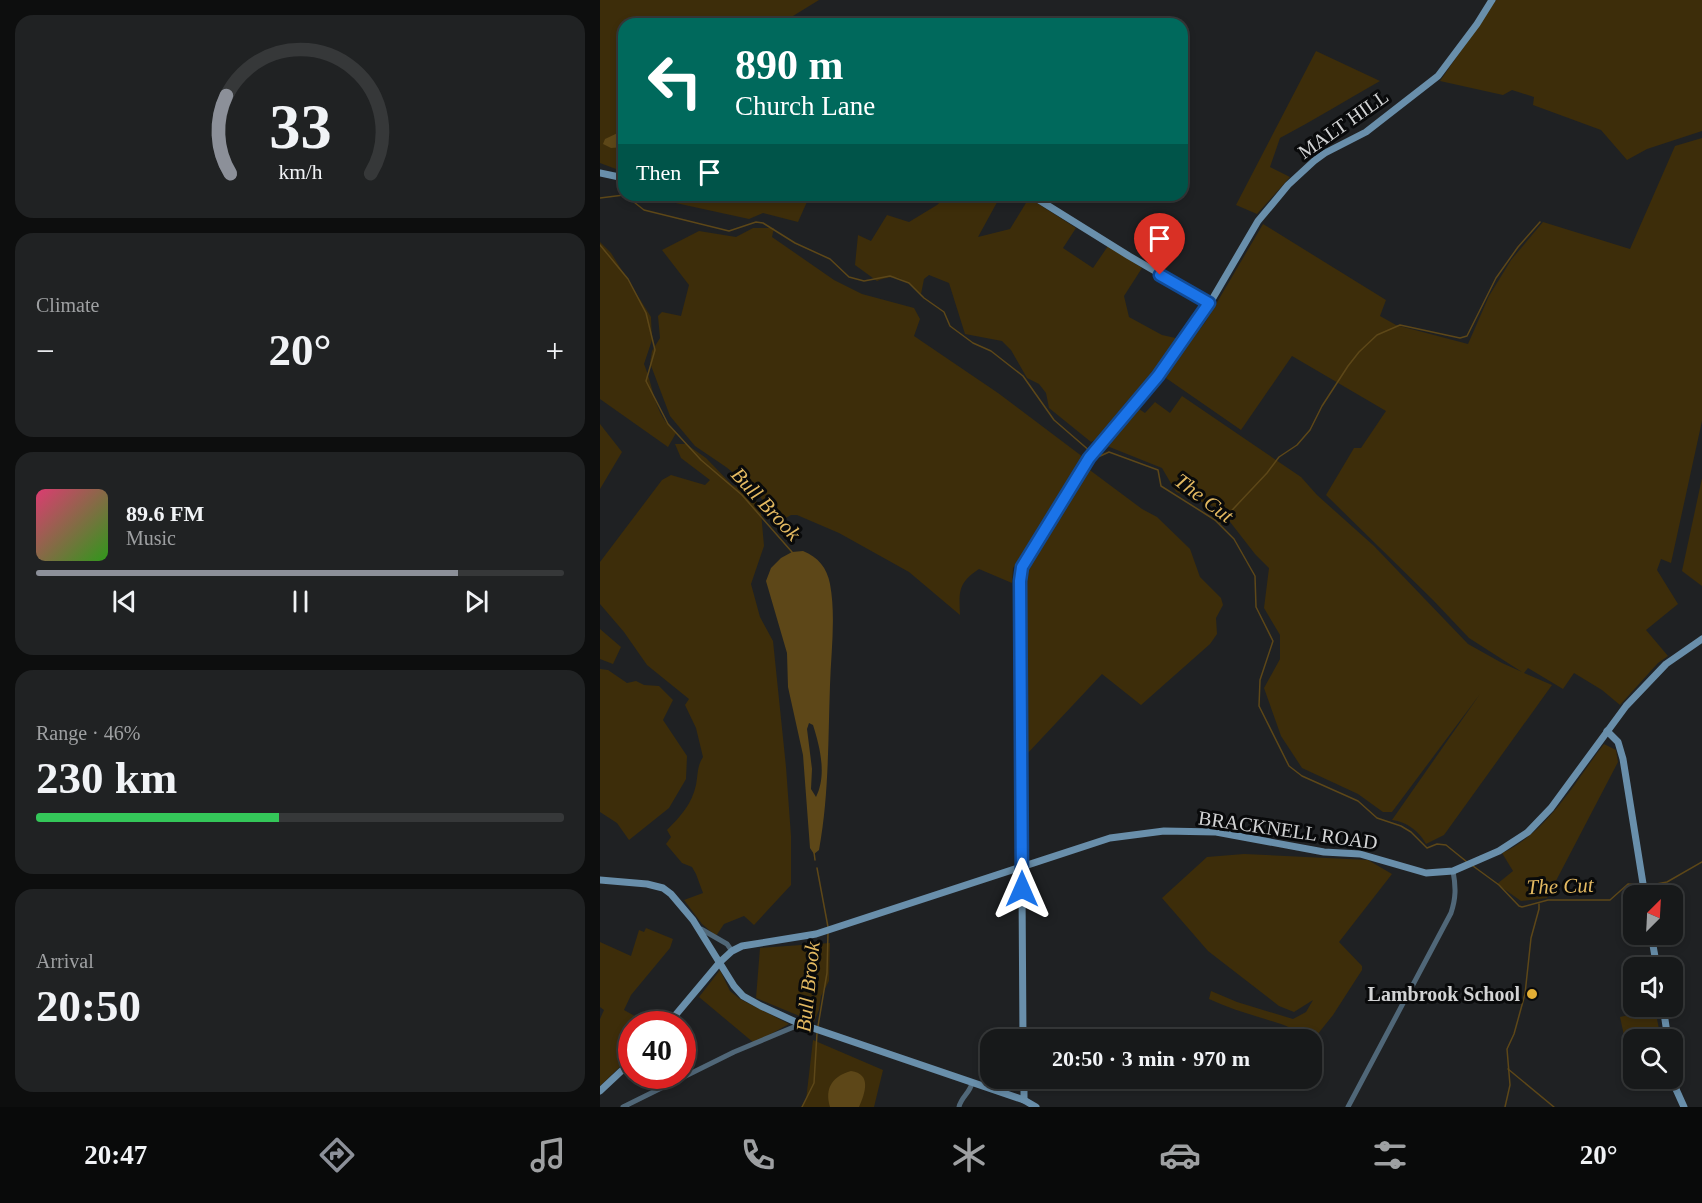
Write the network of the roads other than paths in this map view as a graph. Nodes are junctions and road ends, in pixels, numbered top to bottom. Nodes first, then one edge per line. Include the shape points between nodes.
1 (1492, 0) edge
2 (600, 173) edge
3 (618, 177) edge
4 (1041, 201) edge
5 (1209, 303) junction
6 (1702, 639) edge
7 (1606, 731) junction
8 (1022, 867) junction
9 (1453, 871) junction
10 (600, 880) edge
11 (1644, 885) edge
12 (695, 924) junction
13 (721, 941) junction
14 (742, 946) junction
15 (732, 951) junction
16 (720, 962) junction
17 (679, 1011) edge
18 (802, 1024) junction
19 (1023, 1029) edge
20 (618, 1074) edge
21 (972, 1083) junction
22 (1024, 1089) edge
23 (1676, 1089) edge
24 (600, 1091) edge
25 (1024, 1100) junction
26 (623, 1107) edge
27 (959, 1107) edge
28 (1036, 1107) edge
29 (1348, 1107) edge
30 (1684, 1107) edge

1 - 5 main road, MALT HILL via 1427,86 1366,132 1325,153 1288,185 1258,221
2 - 3 main road
4 - 5 main road
5 - 8 main road, MALT HILL via 1158,376 1093,453 1022,567
6 - 7 main road, BRACKNELL ROAD via 1666,664
7 - 9 main road, BRACKNELL ROAD via 1551,808 1528,832 1499,851
7 - 11 main road via 1618,742 1623,759
8 - 9 main road, BRACKNELL ROAD via 1110,838 1164,831 1216,832 1324,852 1360,854 1426,873
8 - 14 main road, BRACKNELL ROAD via 828,930
8 - 19 main road, MALT HILL
9 - 29 street via 1456,890 1451,913
10 - 12 main road via 663,888
12 - 13 street
12 - 16 main road
13 - 14 street
13 - 15 street
14 - 15 main road, BRACKNELL ROAD
15 - 16 main road, BRACKNELL ROAD
16 - 17 main road, BRACKNELL ROAD
16 - 18 main road via 743,996
18 - 21 main road
18 - 26 street via 734,1052
20 - 24 main road
21 - 25 main road
21 - 27 street
22 - 25 main road
23 - 30 main road
25 - 28 main road

